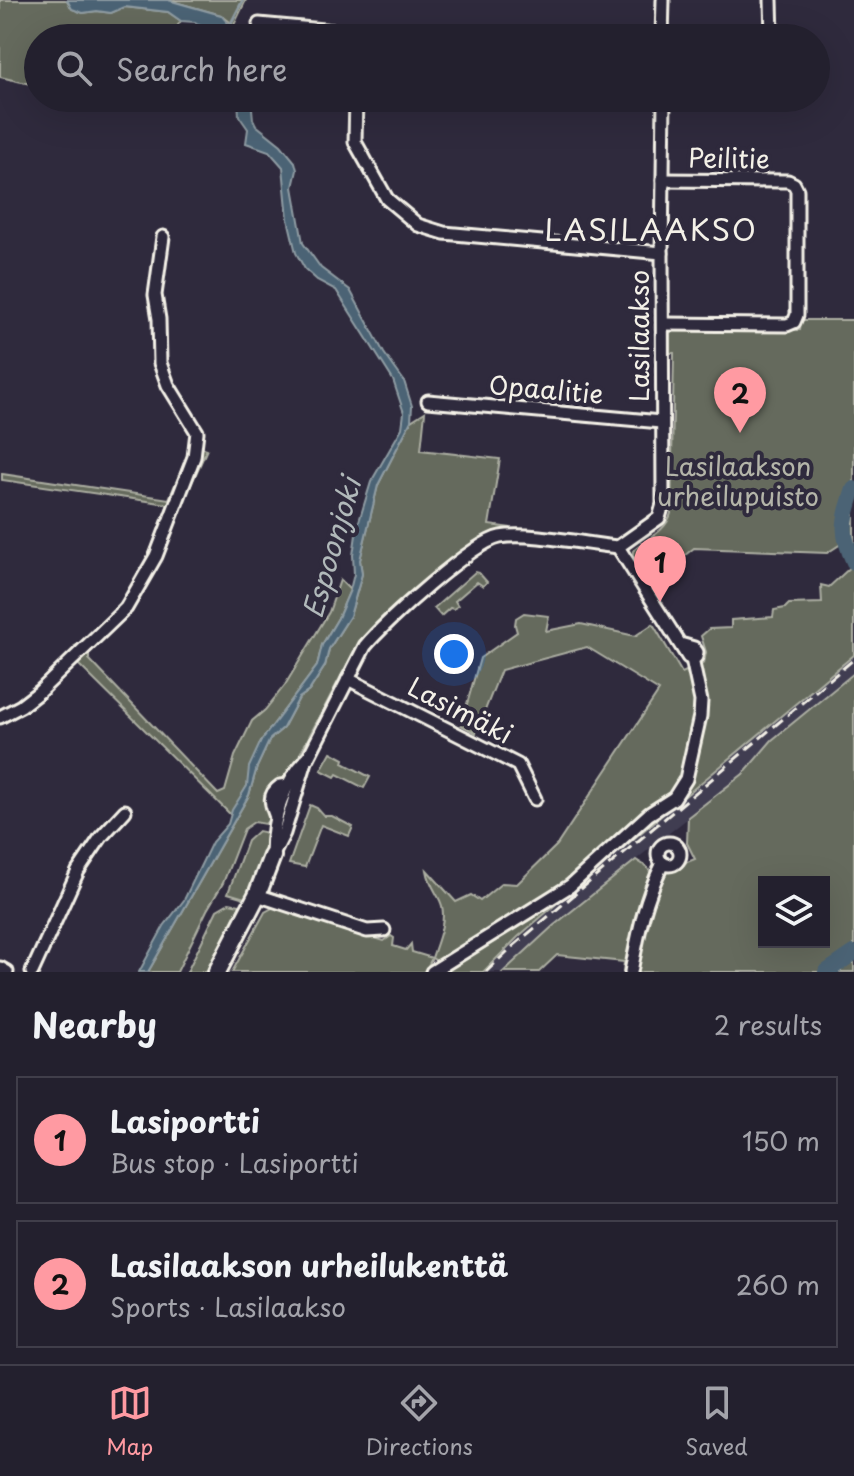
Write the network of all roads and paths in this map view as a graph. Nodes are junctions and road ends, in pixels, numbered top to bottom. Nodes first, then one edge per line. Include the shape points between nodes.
1 (663, 0) edge
2 (771, 0) edge
3 (662, 24) edge
4 (772, 24) edge
5 (355, 112) edge
6 (664, 112) edge
7 (663, 180) junction
8 (163, 237) dead end
9 (662, 253) junction
10 (663, 324) junction
11 (428, 401) dead end
12 (661, 422) junction
13 (618, 547) junction
14 (348, 679) junction
15 (0, 717) edge
16 (293, 788) junction
17 (535, 799) dead end
18 (125, 811) dead end
19 (272, 856) junction
20 (663, 863) dead end
21 (257, 895) junction
22 (384, 930) dead end
23 (0, 968) edge
24 (7, 972) edge
25 (32, 972) edge
26 (217, 972) edge
27 (432, 972) edge
28 (631, 972) edge

1 - 3 street
2 - 4 street
5 - 9 street via 360,153 387,199 418,225 444,233
6 - 7 street, Lasilaakso
7 - 9 street, Lasilaakso
7 - 10 street, Peilitie via 788,181 797,190 794,322
8 - 15 street via 155,295 160,363 197,432 194,457 156,556 126,608 39,692
9 - 10 street, Lasilaakso
10 - 12 street, Lasilaakso
11 - 12 street, Opaalitie
12 - 13 street, Lasilaakso via 659,518
13 - 14 street via 514,536 491,540 378,630
13 - 27 street via 692,659 701,701 686,779 674,798 570,886
14 - 16 street
14 - 17 street, Lasimäki via 518,765
16 - 19 street via 284,833
16 - 19 street via 280,786 272,794 277,817
18 - 25 street via 78,871
19 - 21 street
20 - 28 street via 642,913
21 - 22 street via 367,931
21 - 26 street
23 - 24 street

